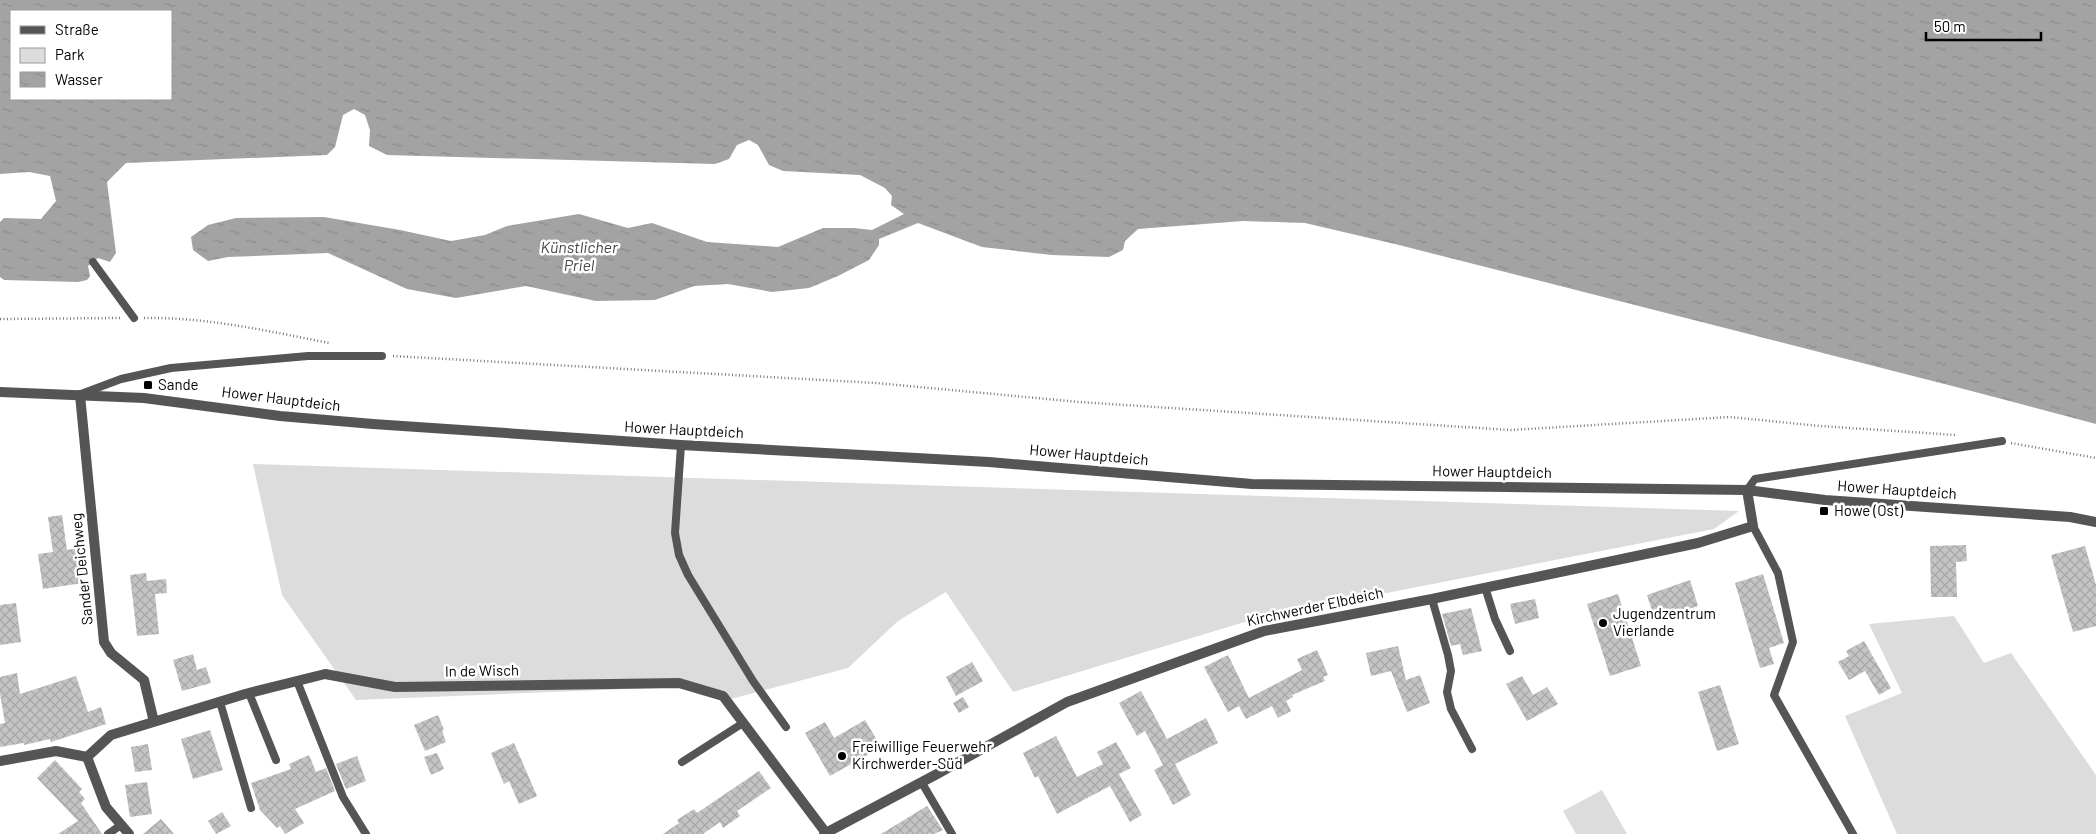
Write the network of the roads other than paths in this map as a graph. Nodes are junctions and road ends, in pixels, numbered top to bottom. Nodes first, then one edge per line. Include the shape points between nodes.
1 (93, 262) dead end
2 (134, 318) road end
3 (382, 356) road end
4 (0, 392) edge
5 (80, 395) junction
6 (2002, 441) road end
7 (681, 445) junction
8 (1747, 490) junction
9 (2096, 522) edge
10 (1753, 526) junction
11 (1486, 587) junction
12 (1432, 598) junction
13 (1510, 651) dead end
14 (296, 681) junction
15 (249, 693) junction
16 (220, 702) junction
17 (154, 722) junction
18 (743, 723) junction
19 (786, 727) dead end
20 (1472, 749) dead end
21 (87, 758) junction
22 (276, 760) dead end
23 (0, 761) edge
24 (682, 762) dead end
25 (922, 782) junction
26 (251, 808) dead end
27 (121, 825) junction
28 (825, 833) edge
29 (108, 834) edge
30 (129, 834) edge
31 (366, 834) edge
32 (952, 834) edge
33 (1853, 834) edge

1 - 2 lane
3 - 5 lane via 308,356 171,368 121,379
4 - 5 street, Hower Hauptdeich
5 - 7 street, Hower Hauptdeich via 169,400 280,416 363,423
5 - 17 street, Sander Deichweg via 104,642 111,653 144,680
6 - 8 lane via 1755,479
7 - 8 street, Hower Hauptdeich via 989,462 1252,484
7 - 19 lane via 675,533 679,555 688,576 753,681
8 - 9 street, Hower Hauptdeich via 1825,500 2070,517
8 - 10 street
10 - 11 street, Kirchwerder Elbdeich via 1698,543
10 - 33 lane via 1778,573 1793,642 1774,695
11 - 12 street, Kirchwerder Elbdeich
11 - 13 lane via 1495,619
12 - 20 lane via 1451,671 1447,692 1451,709
12 - 25 street, Kirchwerder Elbdeich via 1264,631 1067,702
14 - 15 street, In de Wisch
14 - 18 street, In de Wisch via 325,674 395,687 679,683 722,696
14 - 31 lane via 343,797
15 - 16 street, In de Wisch
15 - 22 lane
16 - 17 street, In de Wisch
16 - 26 lane
17 - 21 street, In de Wisch via 112,735
18 - 24 lane
18 - 28 street, In de Wisch
21 - 23 street via 56,751
21 - 27 street via 106,808
25 - 28 street, Kirchwerder Elbdeich
25 - 32 lane
27 - 29 lane
27 - 30 street

